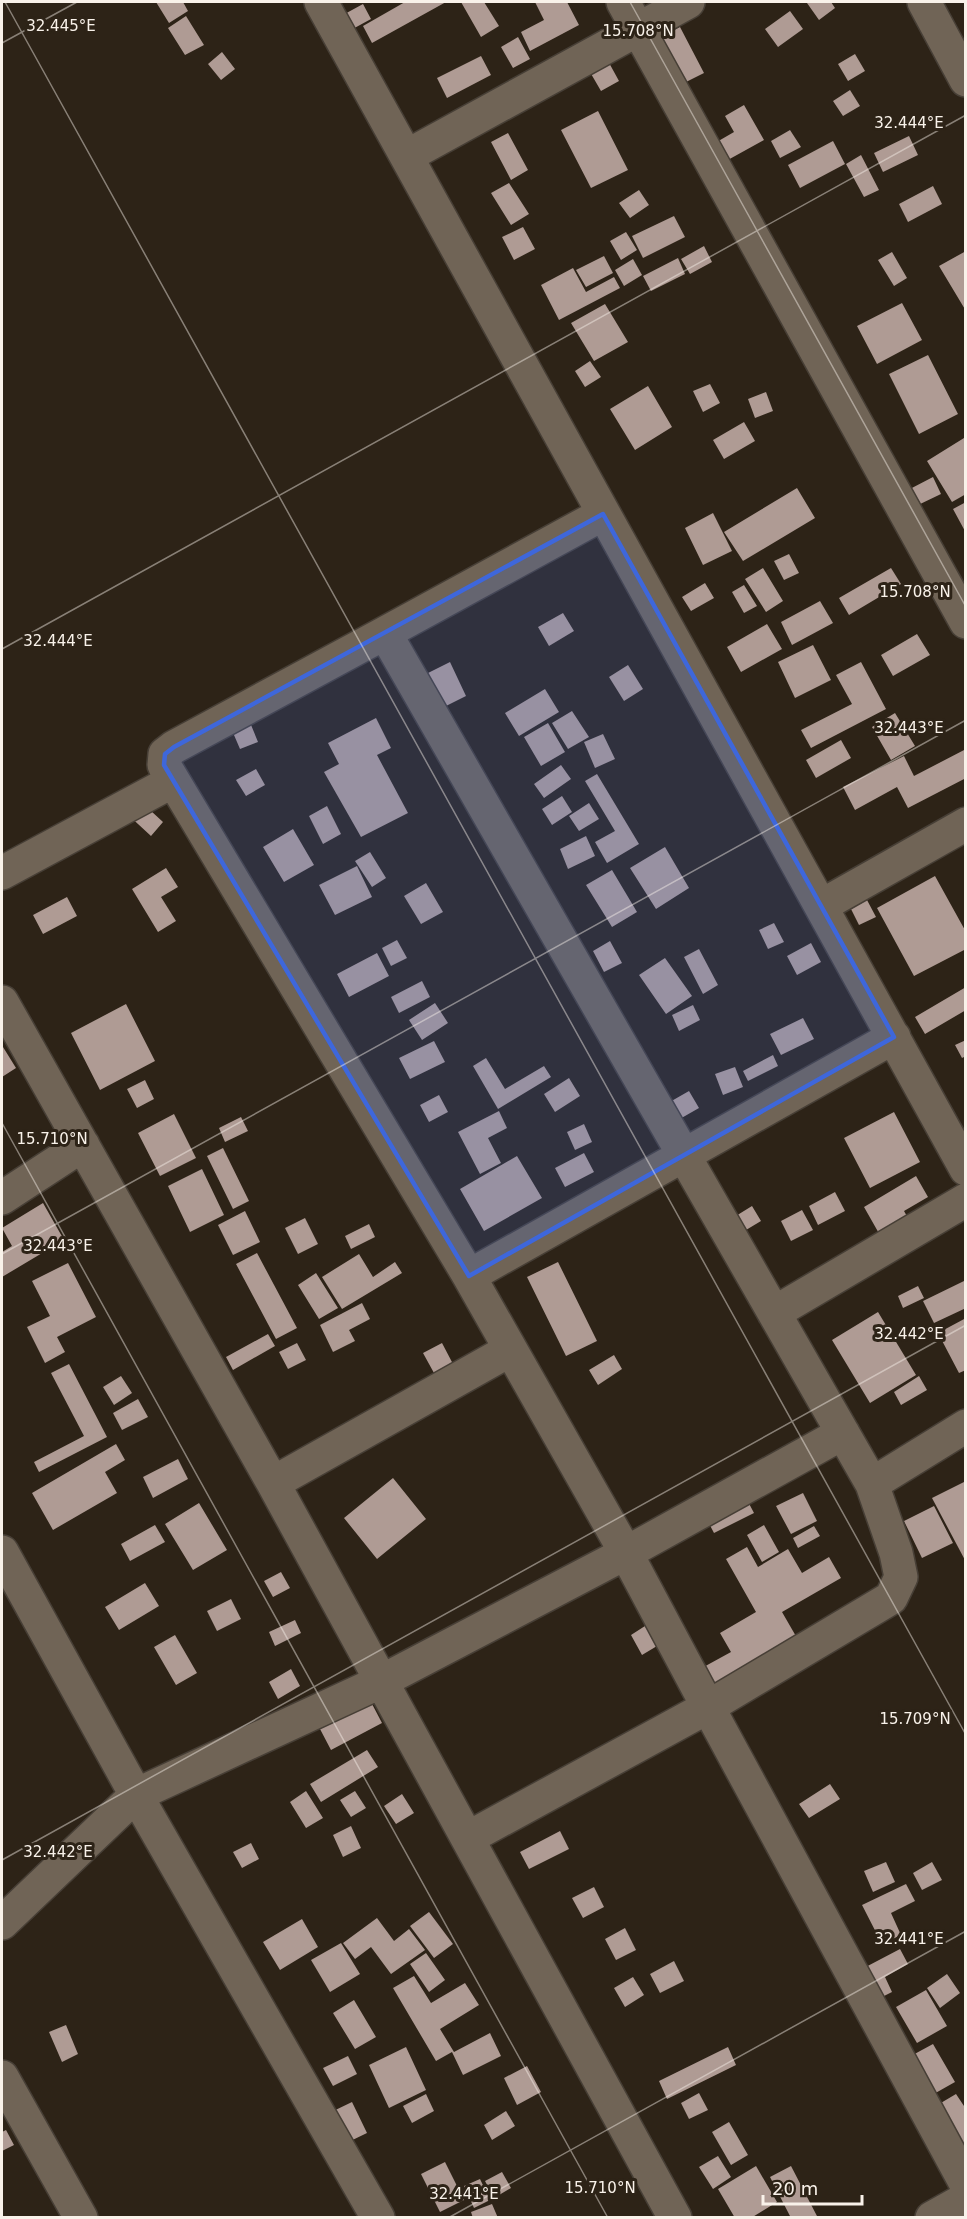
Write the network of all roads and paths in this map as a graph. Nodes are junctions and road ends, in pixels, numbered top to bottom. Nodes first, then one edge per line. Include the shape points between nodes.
1 (321, 2) edge
2 (688, 2) edge
3 (924, 2) edge
4 (631, 15) edge
5 (966, 80) edge
6 (407, 156) junction
7 (603, 514) junction
8 (962, 605) edge
9 (385, 633) junction
10 (172, 781) junction
11 (966, 824) edge
12 (2, 873) edge
13 (821, 906) junction
14 (2, 1002) edge
15 (894, 1037) junction
16 (83, 1145) junction
17 (684, 1155) junction
18 (966, 1169) edge
19 (2, 1198) edge
20 (966, 1200) edge
21 (469, 1276) junction
22 (774, 1313) junction
23 (510, 1350) junction
24 (966, 1426) edge
25 (843, 1433) junction
26 (273, 1483) junction
27 (872, 1484) junction
28 (2, 1552) edge
29 (626, 1553) junction
30 (380, 1682) junction
31 (708, 1707) junction
32 (136, 1795) junction
33 (468, 1838) junction
34 (2, 1923) edge
35 (2, 2078) edge
36 (966, 2184) edge
37 (966, 2199) edge
38 (81, 2217) edge
39 (378, 2217) edge
40 (675, 2217) edge
41 (932, 2217) edge

1 - 6 street
2 - 4 street
3 - 5 street
4 - 6 street
4 - 8 street
6 - 7 street
7 - 9 street
7 - 13 street
9 - 10 street via 174,747 165,754 164,765
9 - 17 street
10 - 12 street
10 - 21 street
11 - 13 street
13 - 15 street
14 - 16 street
15 - 17 street
15 - 18 street
16 - 19 street
16 - 26 street
17 - 21 street
17 - 22 street
20 - 22 street
21 - 23 street
22 - 25 street
23 - 26 street
23 - 29 street
24 - 27 street
25 - 27 street
25 - 29 street
26 - 30 street
27 - 31 street via 901,1577 891,1598
28 - 32 street
29 - 30 street
29 - 31 street
30 - 32 street
30 - 33 street
31 - 33 street
31 - 36 street
32 - 34 street
32 - 39 street
33 - 40 street
35 - 38 street
37 - 41 street

